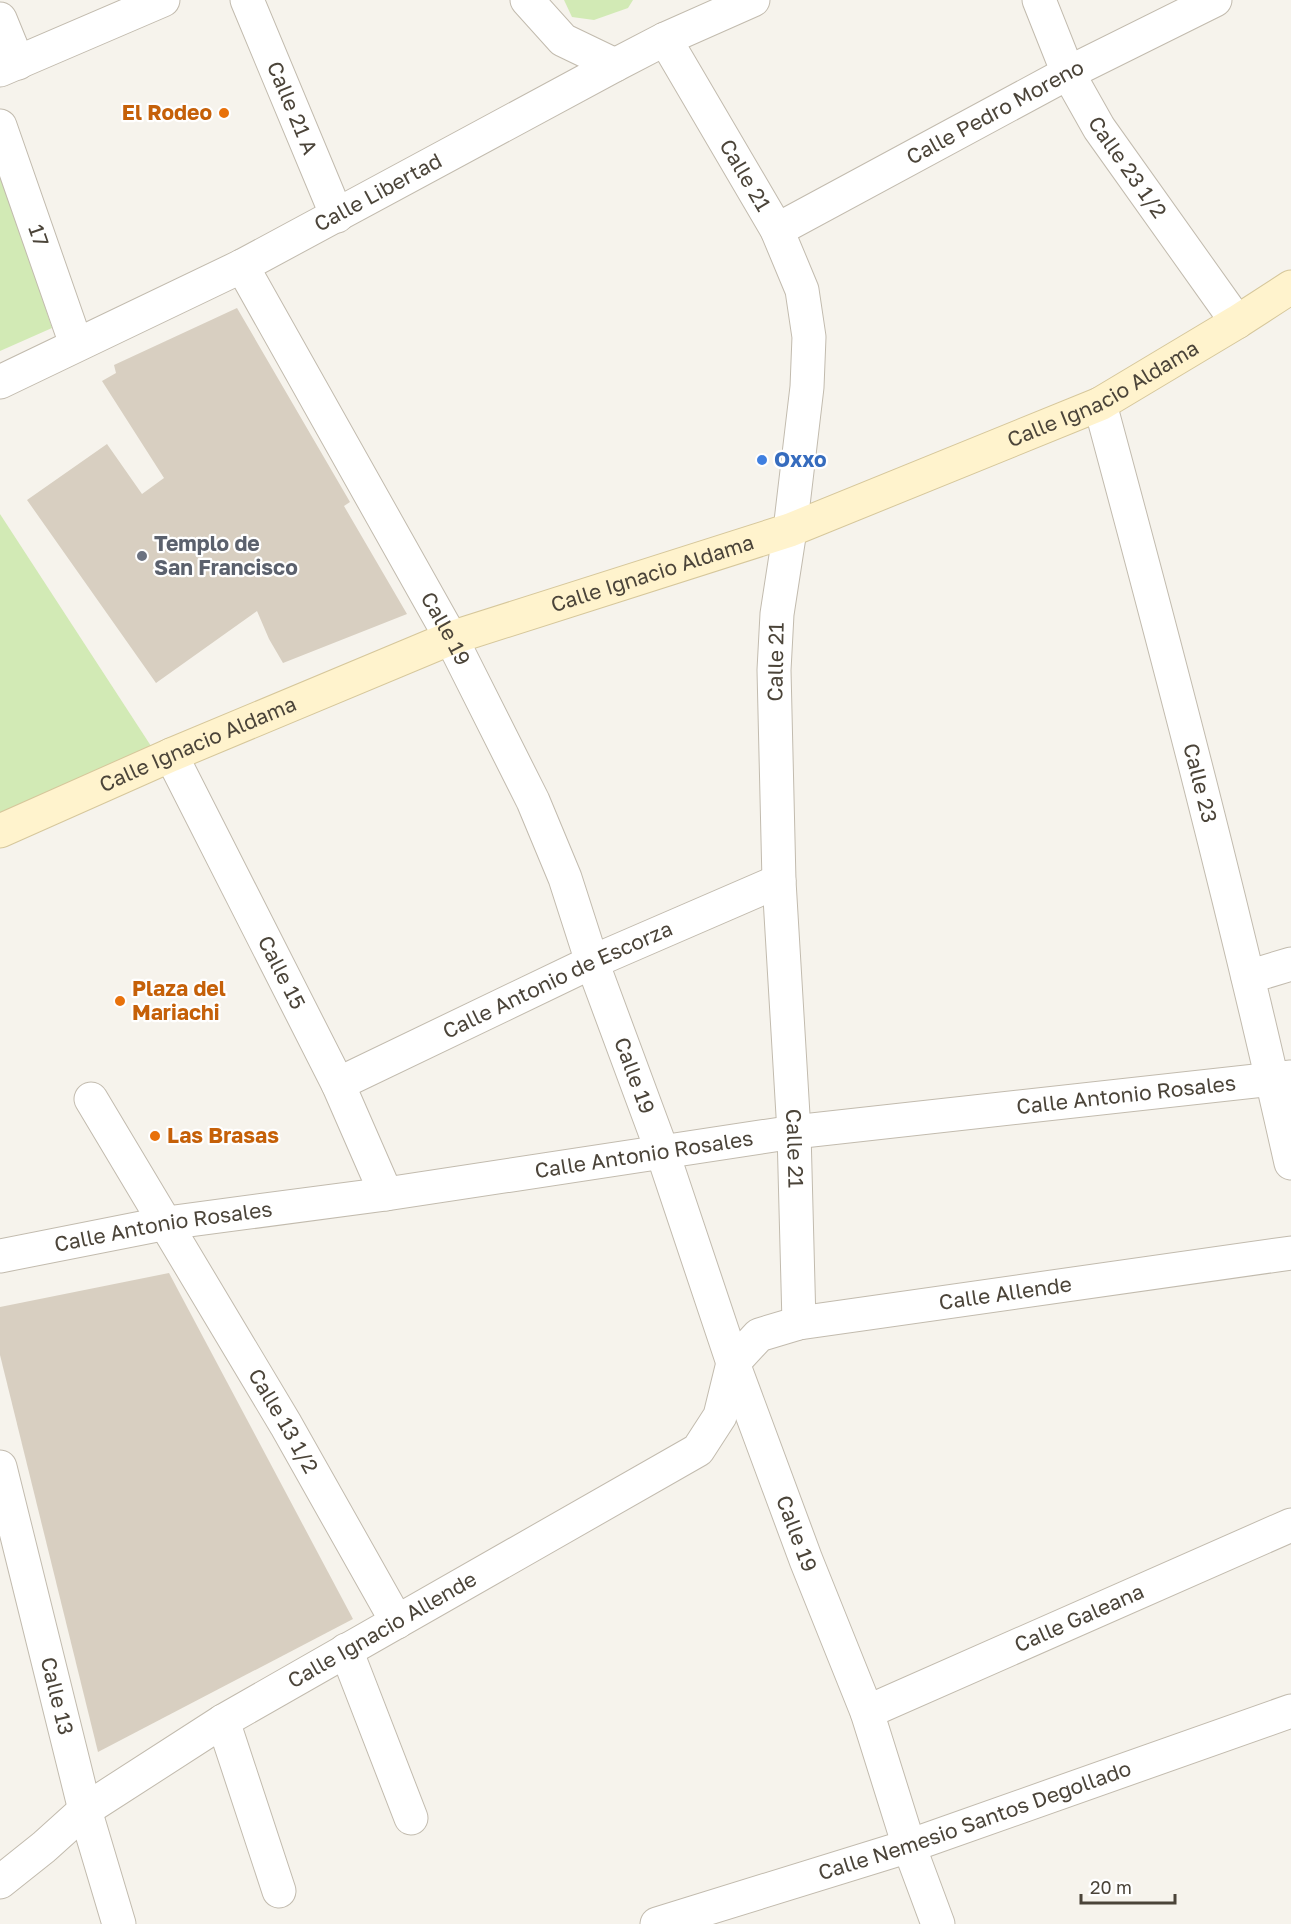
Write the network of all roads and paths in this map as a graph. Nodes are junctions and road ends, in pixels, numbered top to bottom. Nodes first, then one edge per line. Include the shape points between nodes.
1 (163, 0) edge
2 (247, 0) edge
3 (527, 0) edge
4 (753, 0) edge
5 (1039, 0) edge
6 (1215, 0) edge
7 (702, 12) edge
8 (0, 19) edge
9 (665, 39) junction
10 (615, 65) junction
11 (9, 67) edge
12 (1068, 73) junction
13 (0, 126) edge
14 (337, 216) junction
15 (777, 230) junction
16 (242, 266) junction
17 (1291, 287) edge
18 (1237, 322) junction
19 (76, 344) junction
20 (0, 382) edge
21 (1100, 404) junction
22 (790, 530) junction
23 (451, 638) junction
24 (171, 755) junction
25 (0, 831) edge
26 (778, 881) junction
27 (592, 962) junction
28 (1291, 964) edge
29 (1248, 977) junction
30 (1282, 1078) edge
31 (338, 1084) junction
32 (91, 1099) dead end
33 (794, 1132) junction
34 (662, 1151) junction
35 (1291, 1163) edge
36 (386, 1194) junction
37 (167, 1223) junction
38 (1291, 1253) edge
39 (0, 1256) edge
40 (799, 1323) junction
41 (733, 1363) junction
42 (0, 1467) edge
43 (1291, 1524) edge
44 (397, 1622) junction
45 (346, 1650) junction
46 (867, 1712) junction
47 (1291, 1712) edge
48 (223, 1721) junction
49 (85, 1810) junction
50 (411, 1818) dead end
51 (909, 1846) junction
52 (0, 1882) edge
53 (279, 1891) dead end
54 (119, 1924) edge
55 (657, 1924) edge
56 (938, 1924) edge

1 - 11 street
2 - 14 street, Calle 21 A
3 - 10 street via 563,40
4 - 7 street, Calle Libertad
5 - 12 street, Calle 23 1/2
6 - 12 street, Calle Pedro Moreno
7 - 9 street, Calle Libertad
8 - 11 street
9 - 10 street, Calle Libertad
9 - 15 street, Calle 21
10 - 14 street, Calle Libertad
12 - 15 street, Calle Pedro Moreno
12 - 18 street, Calle 23 1/2 via 1098,128
13 - 19 street, 17
14 - 16 street, Calle Libertad
15 - 22 street, Calle 21 via 802,290 809,337
16 - 19 street, Calle Libertad
16 - 23 street, Calle 19
17 - 18 main road, Calle Ignacio Aldama
18 - 21 main road, Calle Ignacio Aldama
19 - 20 street, Calle Libertad
21 - 22 main road, Calle Ignacio Aldama
21 - 29 street, Calle 23
22 - 23 main road, Calle Ignacio Aldama
22 - 26 street, Calle 21 via 777,614 774,670
23 - 24 main road, Calle Ignacio Aldama
23 - 27 street, Calle 19 via 533,801 565,878
24 - 25 main road, Calle Ignacio Aldama
24 - 31 street, Calle 15
26 - 27 street, Calle Antonio de Escorza
26 - 33 street, Calle 21
27 - 31 street, Calle Antonio de Escorza
27 - 34 street, Calle 19
28 - 29 street
29 - 30 street, Calle 23
30 - 33 street, Calle Antonio Rosales
30 - 35 street, Calle 23
31 - 36 street, Calle 15
32 - 37 street, Calle 13 1/2
33 - 34 street, Calle Antonio Rosales
33 - 40 street, Calle 21
34 - 36 street, Calle Antonio Rosales
34 - 41 street, Calle 19
36 - 37 street, Calle Antonio Rosales
37 - 39 street, Calle Antonio Rosales
37 - 44 street, Calle 13 1/2
38 - 40 street, Calle Allende
40 - 41 street, Calle Allende via 759,1335
41 - 44 street, Calle Ignacio Allende via 720,1416 698,1450
41 - 46 street, Calle 19
42 - 49 street, Calle 13
43 - 46 street, Calle Galeana
44 - 45 street, Calle Ignacio Allende
45 - 48 street, Calle Ignacio Allende
45 - 50 street
46 - 51 street, Calle 19
47 - 51 street, Calle Nemesio Santos Degollado
48 - 49 street, Calle Ignacio Allende
48 - 53 street
49 - 52 street, Calle Ignacio Allende
49 - 54 street, Calle 13
51 - 55 street, Calle Nemesio Santos Degollado
51 - 56 street, Calle 19

